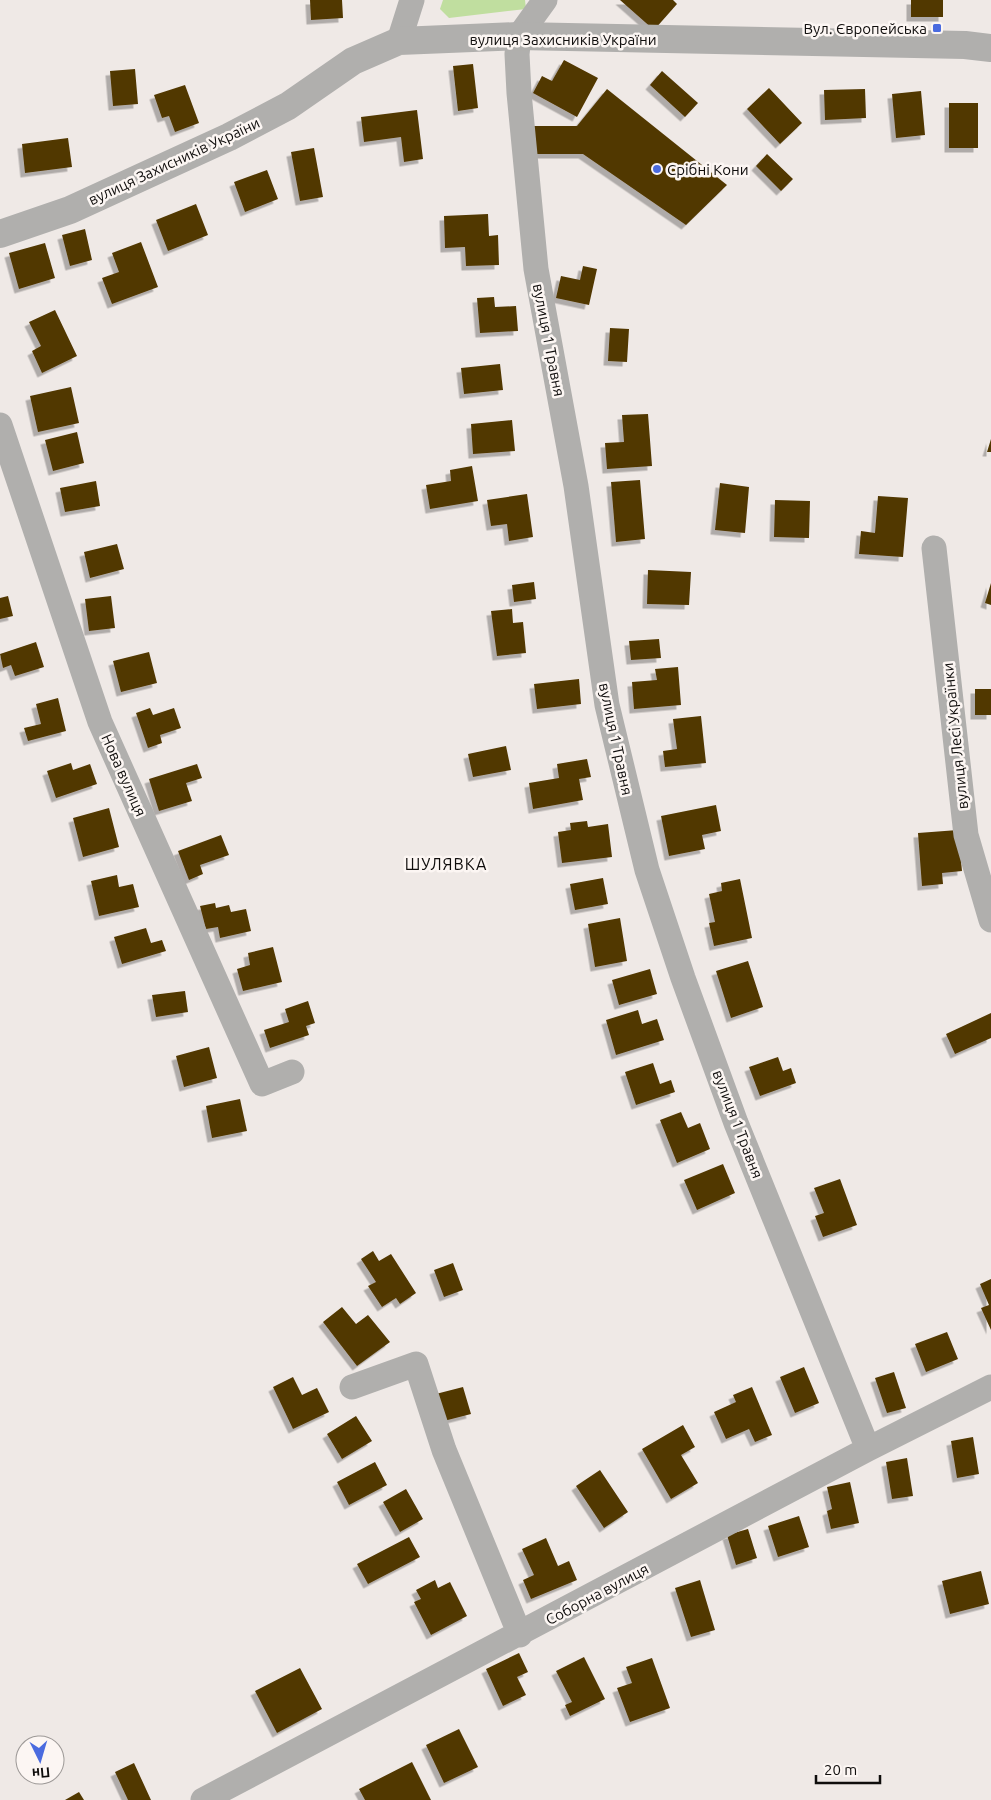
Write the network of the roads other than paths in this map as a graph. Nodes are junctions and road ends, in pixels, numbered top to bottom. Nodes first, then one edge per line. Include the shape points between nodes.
1 (412, 0) edge
2 (545, 0) edge
3 (519, 36) junction
4 (399, 41) junction
5 (991, 48) edge
6 (0, 234) edge
7 (0, 425) edge
8 (934, 548) dead end
9 (991, 920) edge
10 (292, 1072) dead end
11 (352, 1387) dead end
12 (991, 1387) edge
13 (868, 1450) junction
14 (520, 1634) junction
15 (203, 1800) edge

1 - 4 street
2 - 3 street
3 - 4 street, вулиця Захисників України
3 - 5 street, вулиця Захисників України
3 - 13 street, вулиця 1 Травня via 519,93 536,269 576,486 607,705 647,870 736,1123
4 - 6 street, вулиця Захисників України via 353,61 288,106 229,137 70,210
7 - 10 street, Нова вулиця via 100,722 262,1084
8 - 9 street, вулиця Лесі Українки via 966,834
11 - 14 street via 416,1364 444,1450
12 - 13 street, Соборна вулиця
13 - 14 street, Соборна вулиця
14 - 15 street, Соборна вулиця

